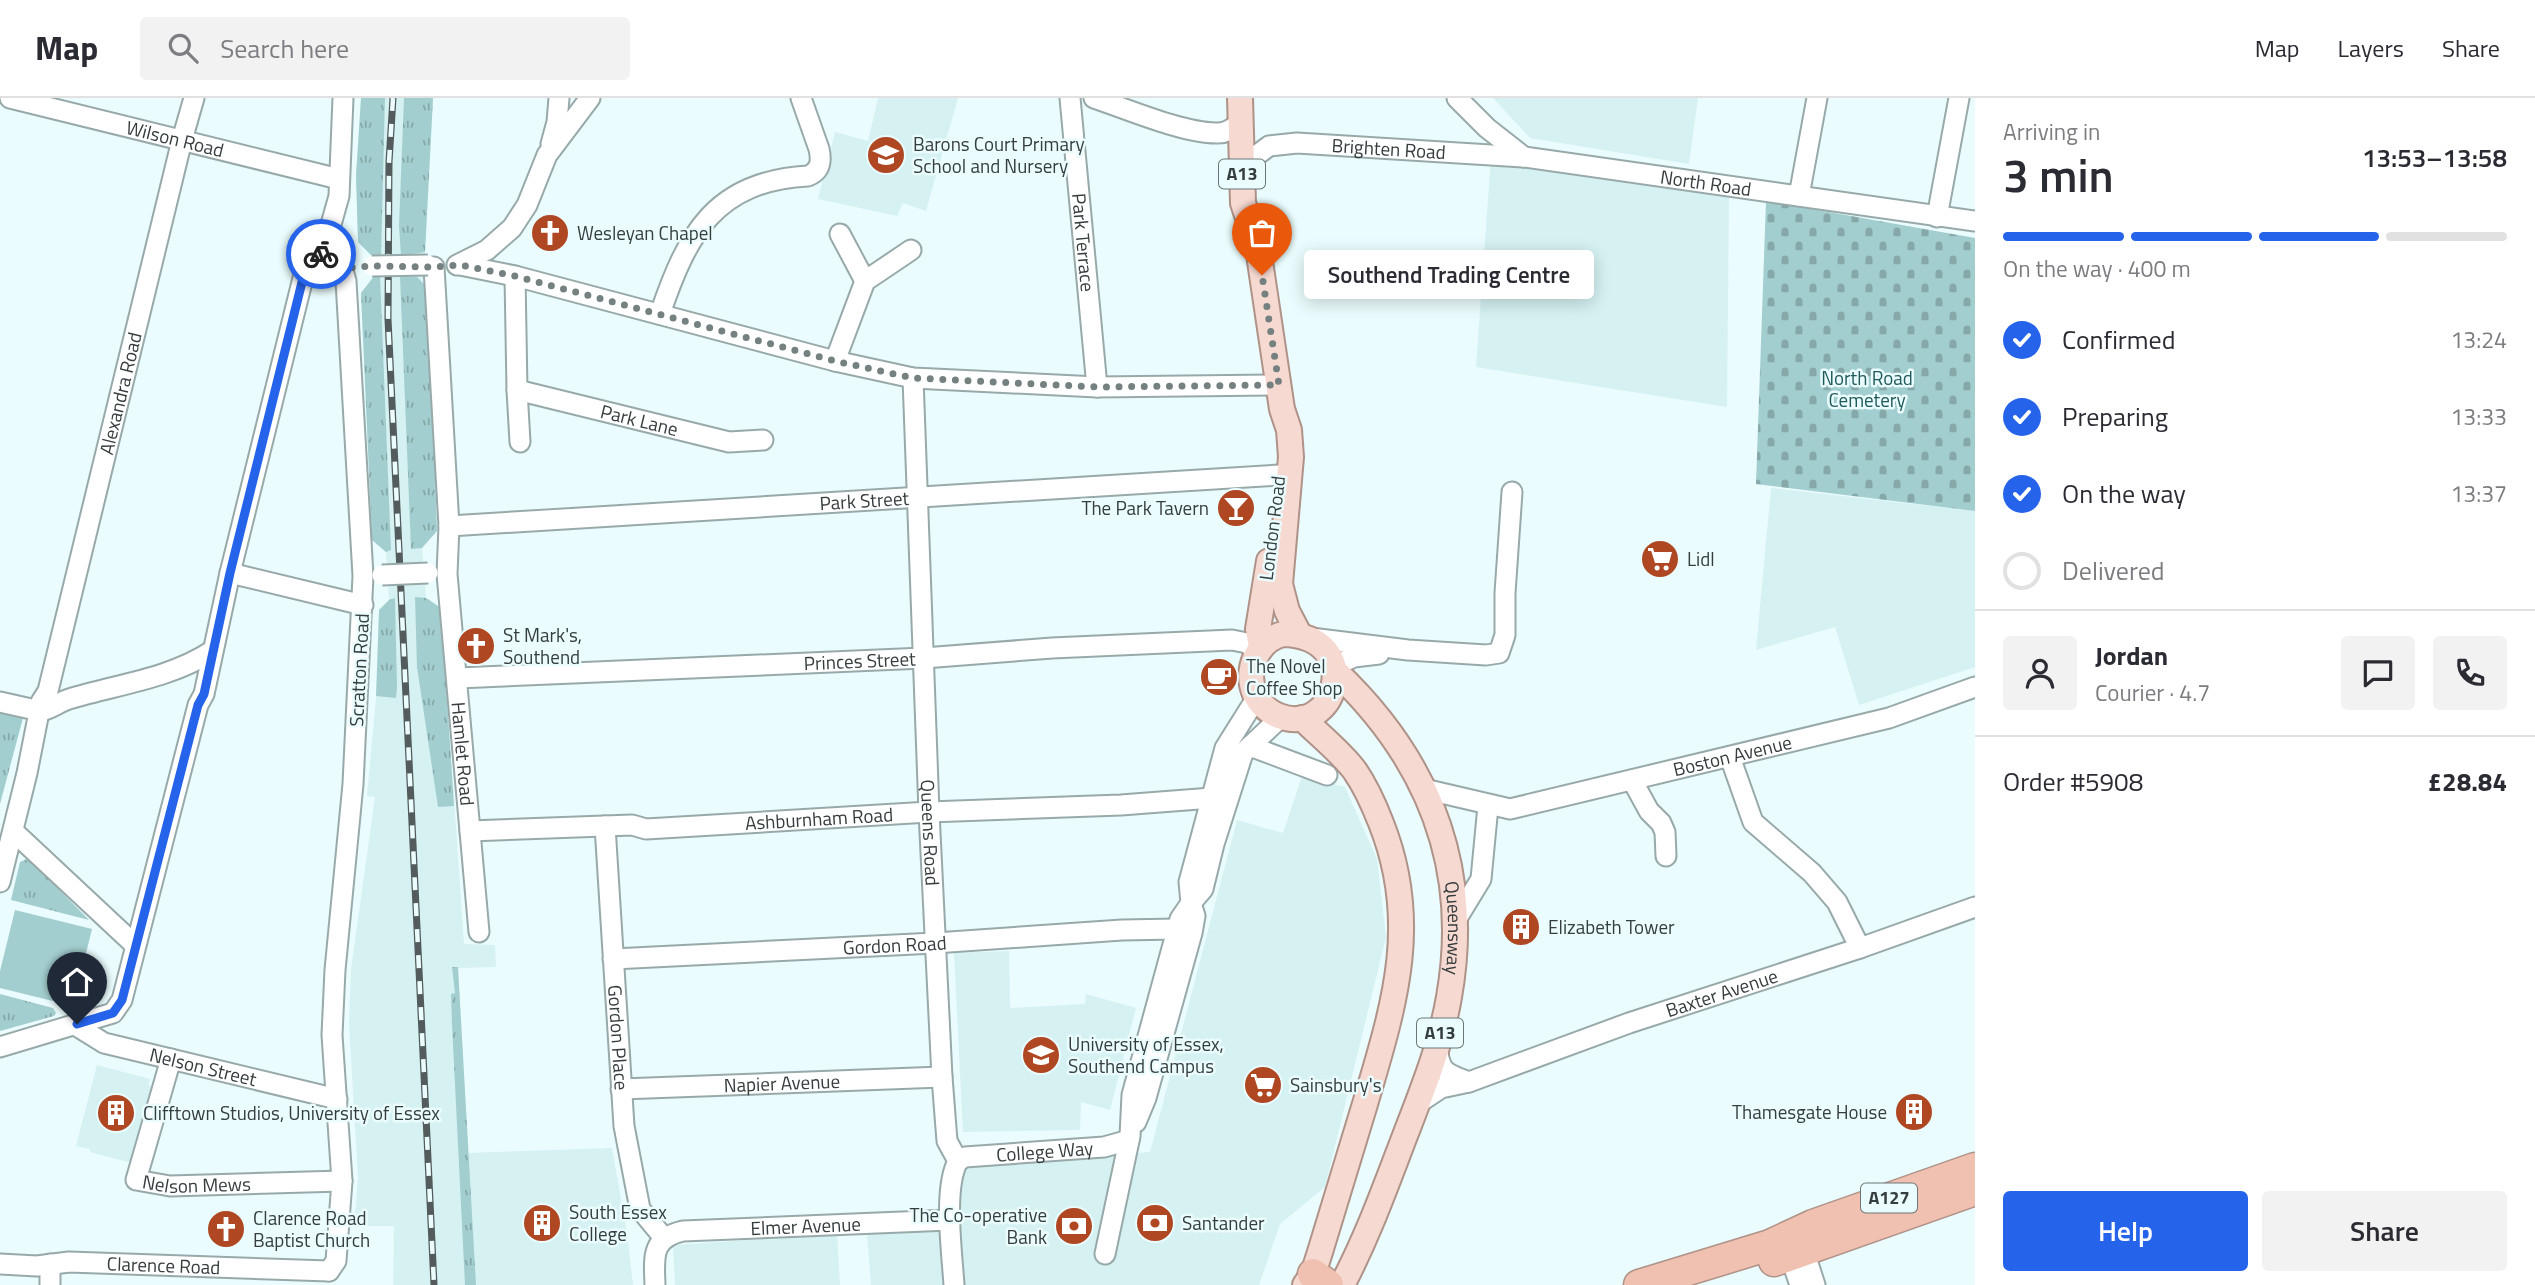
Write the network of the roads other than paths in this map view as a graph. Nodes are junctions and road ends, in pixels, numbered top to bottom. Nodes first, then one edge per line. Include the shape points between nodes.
1 (10, 98) edge
2 (194, 98) edge
3 (343, 98) edge
4 (559, 98) edge
5 (801, 98) edge
6 (1070, 98) edge
7 (1094, 98) edge
8 (1256, 98) edge
9 (1457, 98) edge
10 (1817, 98) edge
11 (1959, 98) edge
12 (579, 102) edge
13 (1240, 110) edge
14 (181, 140) junction
15 (547, 155) junction
16 (1257, 155) junction
17 (1524, 157) junction
18 (339, 179) junction
19 (1799, 196) junction
20 (1937, 217) junction
21 (1975, 221) edge
22 (512, 228) junction
23 (840, 234) dead end
24 (1258, 248) junction
25 (911, 250) dead end
26 (323, 253) junction
27 (460, 265) junction
28 (431, 266) junction
29 (344, 268) junction
30 (511, 275) junction
31 (865, 281) junction
32 (660, 314) junction
33 (835, 361) junction
34 (913, 378) junction
35 (1097, 387) junction
36 (517, 390) junction
37 (1280, 397) junction
38 (763, 440) dead end
39 (520, 442) dead end
40 (1280, 475) junction
41 (1512, 492) dead end
42 (917, 499) junction
43 (449, 526) junction
44 (230, 573) junction
45 (438, 574) junction
46 (372, 576) junction
47 (362, 605) junction
48 (1305, 636) junction
49 (212, 650) junction
50 (1259, 650) junction
51 (1408, 650) junction
52 (924, 658) junction
53 (1335, 668) junction
54 (174, 671) junction
55 (457, 678) junction
56 (1975, 687) edge
57 (1256, 697) junction
58 (0, 702) edge
59 (48, 702) junction
60 (198, 705) junction
61 (1292, 717) junction
62 (1250, 746) junction
63 (1730, 757) junction
64 (1327, 775) dead end
65 (1632, 780) junction
66 (1424, 789) junction
67 (1212, 798) junction
68 (1488, 806) junction
69 (929, 812) junction
70 (605, 826) junction
71 (9, 827) edge
72 (470, 831) junction
73 (1666, 856) dead end
74 (0, 882) edge
75 (1191, 903) junction
76 (1975, 907) edge
77 (1456, 920) junction
78 (1177, 929) junction
79 (479, 932) dead end
80 (935, 943) junction
81 (135, 945) junction
82 (1860, 948) junction
83 (613, 959) junction
84 (75, 1025) junction
85 (1437, 1043) junction
86 (0, 1047) edge
87 (171, 1059) junction
88 (942, 1077) junction
89 (1469, 1082) junction
90 (621, 1089) junction
91 (337, 1099) junction
92 (1417, 1104) junction
93 (1129, 1138) junction
94 (958, 1161) junction
95 (1975, 1168) edge
96 (342, 1181) junction
97 (1975, 1190) edge
98 (950, 1220) junction
99 (664, 1238) junction
100 (1791, 1245) junction
101 (1105, 1254) dead end
102 (0, 1264) edge
103 (50, 1264) junction
104 (196, 1276) edge
105 (331, 1278) edge
106 (1315, 1281) edge
107 (50, 1285) edge
108 (655, 1285) edge
109 (954, 1285) edge
110 (1342, 1285) edge
111 (1639, 1285) edge
112 (1707, 1285) edge
113 (1800, 1285) edge
114 (1815, 1285) edge

1 - 14 street, Wilson Road
2 - 14 street, Alexandra Road
3 - 18 street
4 - 15 street
5 - 32 street via 819,149 820,167 808,176 749,188 720,204 681,259
6 - 35 street, Park Terrace
7 - 13 street via 1217,134 1234,128
8 - 16 main road, London Road / A13
9 - 17 street
10 - 19 street
11 - 20 street
12 - 15 street
13 - 24 main road, London Road / A13 via 1243,203
14 - 18 street, Wilson Road
14 - 59 street, Alexandra Road
15 - 22 street via 527,205
16 - 17 street, Brighten Road via 1269,146 1297,143
16 - 24 main road, London Road / A13
17 - 19 street, North Road
18 - 26 street via 339,196
19 - 20 street, North Road
20 - 21 street, North Road
22 - 27 street
22 - 30 street via 502,250 503,264
23 - 31 street
24 - 37 main road, London Road / A13
25 - 31 street
26 - 29 street via 340,260
26 - 44 street via 305,270
27 - 28 street
27 - 30 street
28 - 29 street, bridge
28 - 43 street, Hamlet Road
29 - 46 street, Scratton Road
30 - 32 street
30 - 36 street
31 - 33 street
32 - 33 street
33 - 34 street
34 - 35 street
34 - 42 street, Queens Road
35 - 37 street
36 - 38 street, Park Lane via 729,442
36 - 39 street
37 - 40 main road, London Road / A13
37 - 48 main road, London Road / A13 via 1291,457 1280,584 1287,611
40 - 42 street, Park Street
40 - 50 main road, London Road / A13
41 - 51 street via 1505,635 1499,653
42 - 43 street, Park Street
42 - 52 street, Queens Road
43 - 45 street, Hamlet Road
44 - 47 street
44 - 49 street
45 - 46 street, bridge
45 - 55 street, Hamlet Road
46 - 47 street, Scratton Road
47 - 91 street, Scratton Road via 353,784 335,970 332,1035
48 - 50 main road via 1273,636
48 - 51 street
48 - 53 main road, Queensway via 1326,649
49 - 54 street
49 - 60 street
50 - 52 street, Princes Street via 1232,640
50 - 57 main road via 1251,678
51 - 53 street via 1354,657
52 - 55 street, Princes Street
52 - 69 street, Queens Road
53 - 61 main road via 1335,681 1321,709
53 - 66 main road, Queensway / A13 via 1394,737
54 - 59 street
54 - 60 street via 191,683
55 - 72 street, Hamlet Road
56 - 63 street, Boston Avenue via 1889,718
57 - 61 main road via 1272,713
57 - 67 street via 1225,748
58 - 59 street
59 - 71 street, Alexandra Road
60 - 81 street
61 - 62 street
61 - 106 main road, A13 via 1354,770 1375,806 1401,893 1400,955 1387,1027
62 - 64 street
62 - 75 street via 1235,776 1203,889
63 - 65 street, Boston Avenue
63 - 82 street via 1753,822 1812,873 1837,902
65 - 68 street, Boston Avenue via 1510,809
65 - 73 street via 1661,823
66 - 68 street, Boston Avenue
66 - 77 main road, Queensway / A13 via 1448,856
67 - 69 street, Ashburnham Road
67 - 75 street via 1189,882
68 - 77 street via 1481,878
69 - 70 street, Ashburnham Road via 646,829
69 - 80 street, Queens Road
70 - 72 street, Ashburnham Road
70 - 83 street, Gordon Place
71 - 74 street, Alexandra Road
71 - 81 street
72 - 79 street, Hamlet Road
75 - 78 street
75 - 93 street via 1195,916 1192,933 1146,1098
76 - 82 street, Baxter Avenue
77 - 85 main road, Queensway / A13 via 1449,1000
78 - 80 street, Gordon Road
78 - 93 street via 1132,1095
80 - 83 street, Gordon Road
80 - 88 street, Queens Road
81 - 84 street via 122,1000 113,1013
82 - 89 street, Baxter Avenue via 1629,1023
83 - 90 street, Gordon Place
84 - 86 street
84 - 87 street, Nelson Street via 104,1043
85 - 89 street via 1441,1067
85 - 92 main road, Queensway / A13
87 - 91 street, Nelson Street
87 - 96 street, Nelson Mews via 136,1180 170,1186
88 - 90 street, Napier Avenue
88 - 94 street, Queens Road via 947,1141
89 - 92 street, Baxter Avenue via 1441,1088
90 - 99 street, Gordon Place via 627,1150 640,1209
91 - 96 street, Scratton Road
92 - 110 main road, Queensway / A13 via 1381,1202
93 - 94 street, College Way via 1104,1147
93 - 101 street
94 - 98 street via 952,1176
95 - 100 highway, A127
96 - 105 street, Scratton Road
97 - 100 highway, A127
98 - 99 street, Elmer Avenue via 683,1230
98 - 109 street
99 - 108 street via 655,1253
100 - 111 highway, A127
100 - 112 highway, A127
100 - 113 street
100 - 114 street
102 - 103 street, Clarence Road
103 - 104 street, Clarence Road via 69,1262
103 - 107 street
104 - 105 street, Clarence Road

